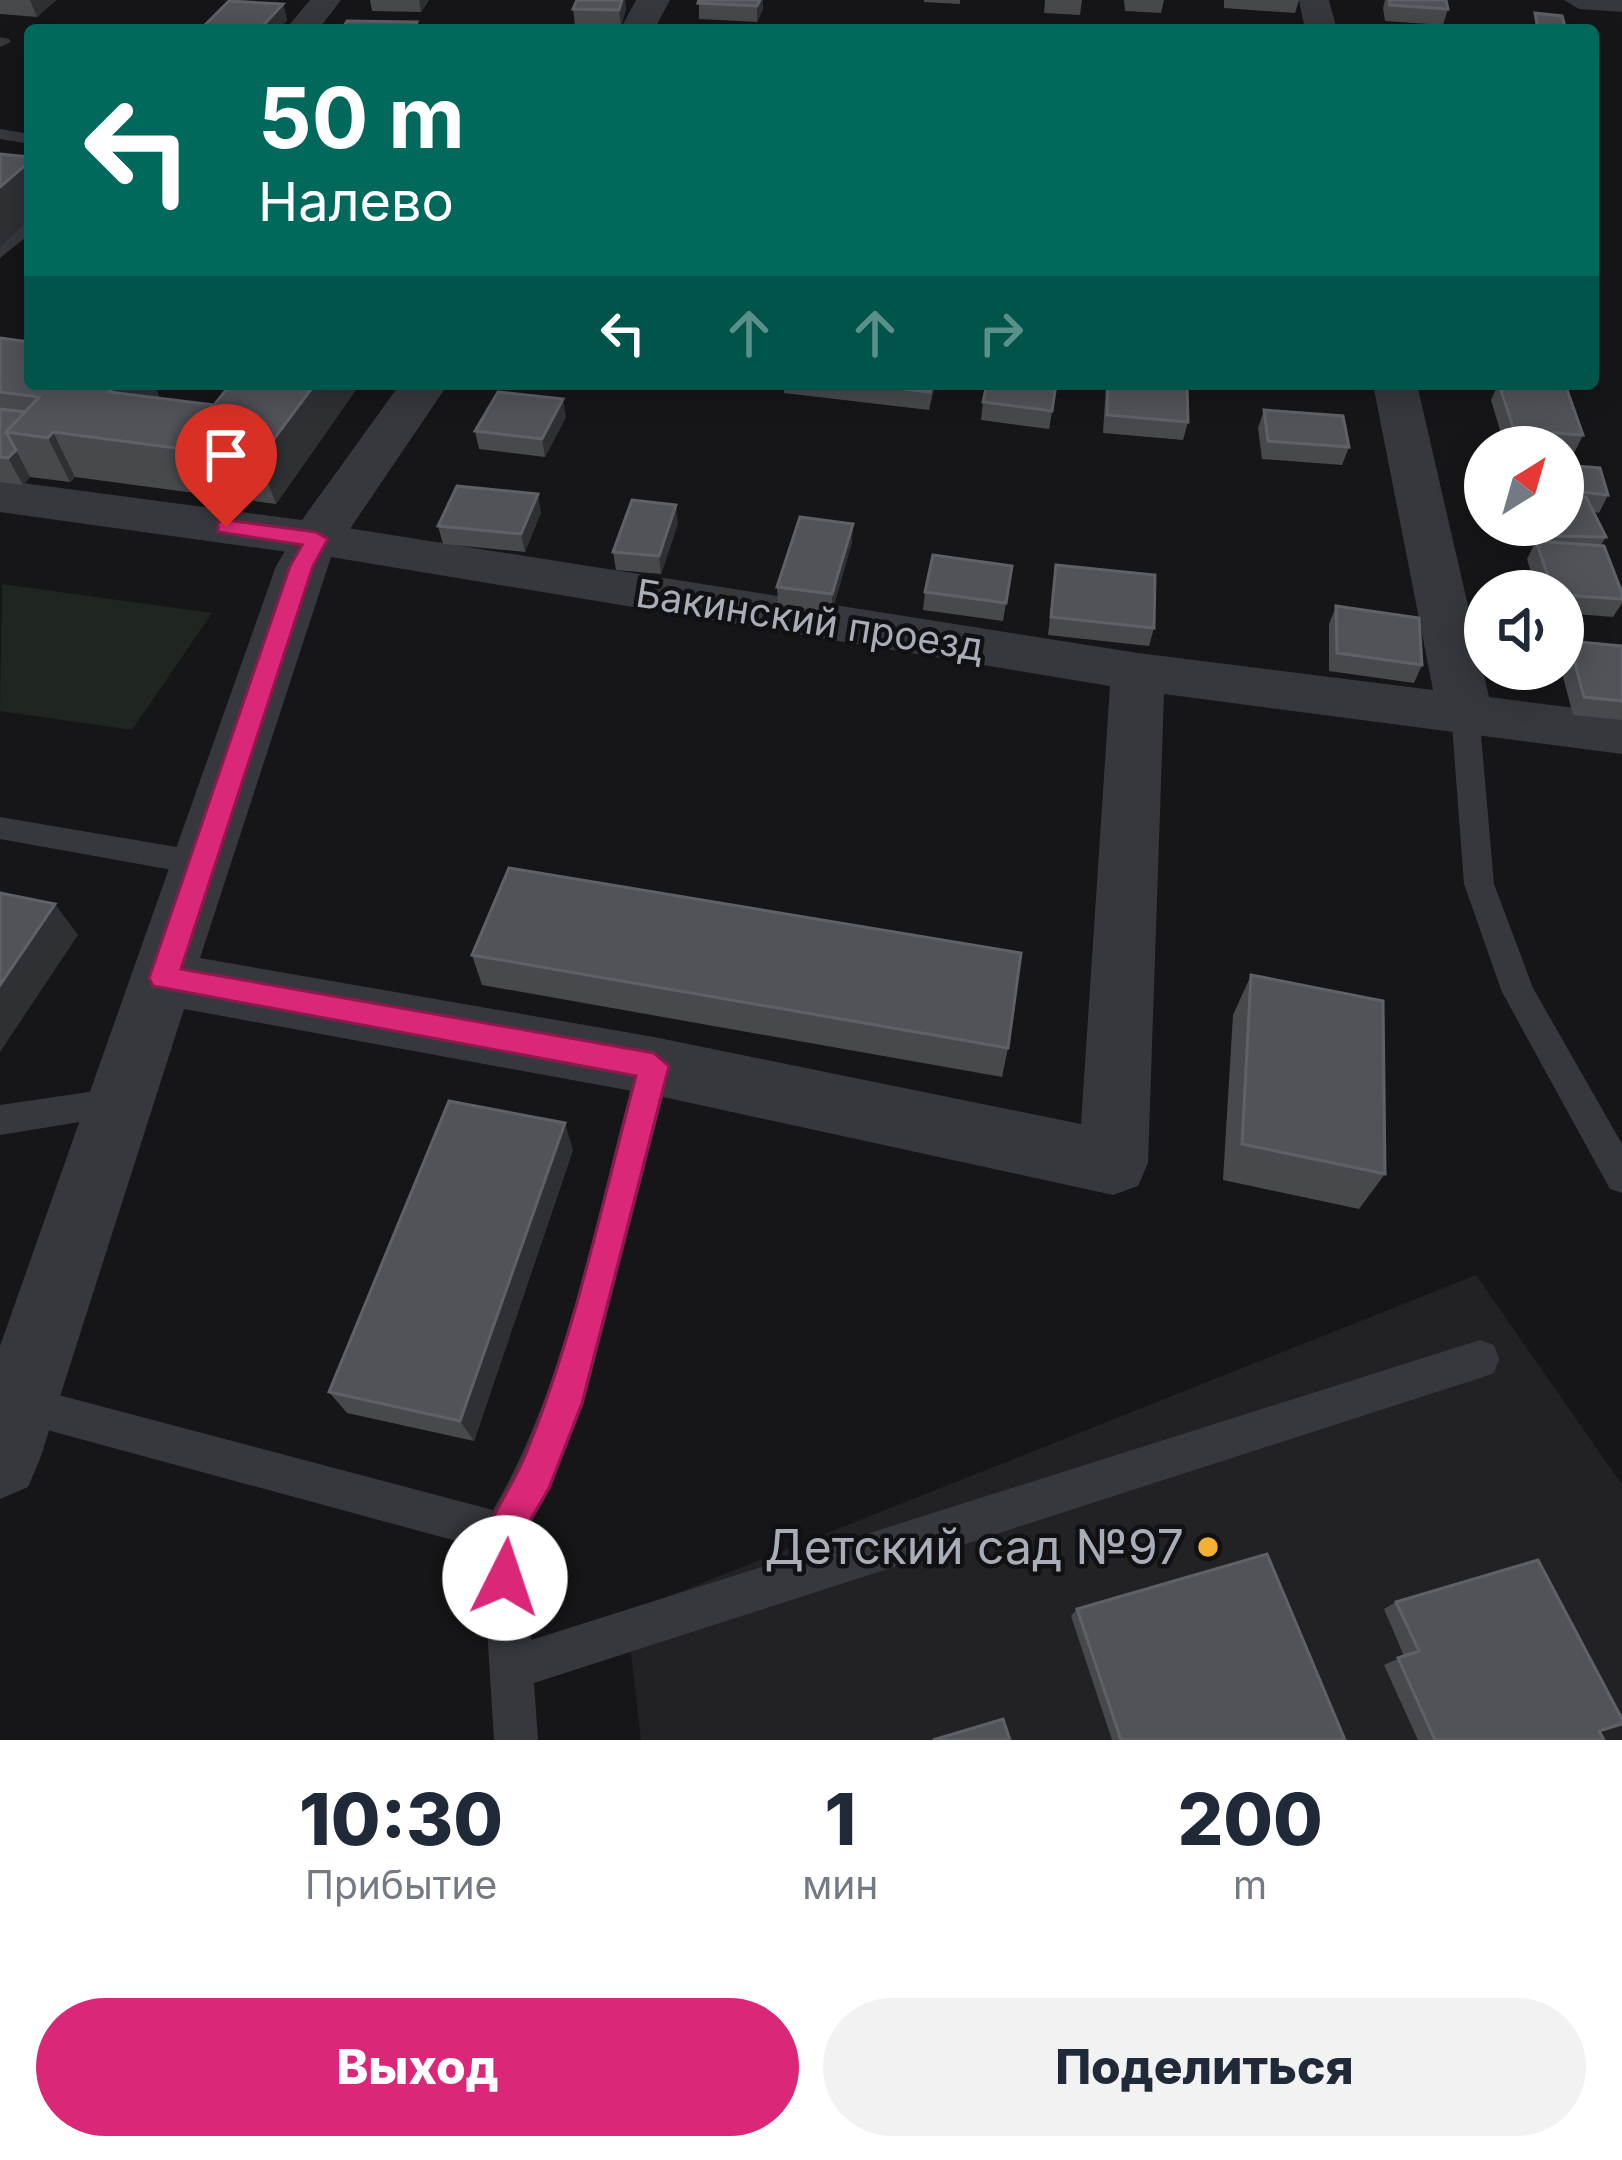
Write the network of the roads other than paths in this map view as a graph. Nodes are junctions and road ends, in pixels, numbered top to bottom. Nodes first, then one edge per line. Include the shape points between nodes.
1 (326, 0) edge
2 (1579, 0) edge
3 (1622, 3) edge
4 (306, 24) edge
5 (24, 230) edge
6 (0, 252) edge
7 (420, 390) edge
8 (1396, 390) edge
9 (0, 496) edge
10 (316, 539) junction
11 (1138, 672) junction
12 (1465, 712) junction
13 (1622, 734) edge
14 (0, 828) edge
15 (200, 863) junction
16 (163, 978) junction
17 (654, 1066) junction
18 (123, 1102) junction
19 (0, 1120) edge
20 (1622, 1177) edge
21 (1480, 1359) dead end
22 (8, 1431) edge
23 (502, 1533) junction
24 (512, 1668) junction
25 (516, 1740) edge

1 - 4 street
2 - 3 street
5 - 6 lane
7 - 10 street
8 - 12 street
9 - 10 street, Бакинский проезд
10 - 11 street, Бакинский проезд
10 - 15 street
11 - 12 street, Бакинский проезд
11 - 17 street via 1113,1163
12 - 13 street, Бакинский проезд
12 - 20 lane via 1479,884 1519,992
14 - 15 lane
15 - 16 street
16 - 17 street
16 - 18 street
17 - 23 lane via 564,1403
18 - 19 lane
18 - 22 street
21 - 24 lane
22 - 23 lane
23 - 24 lane
24 - 25 lane

